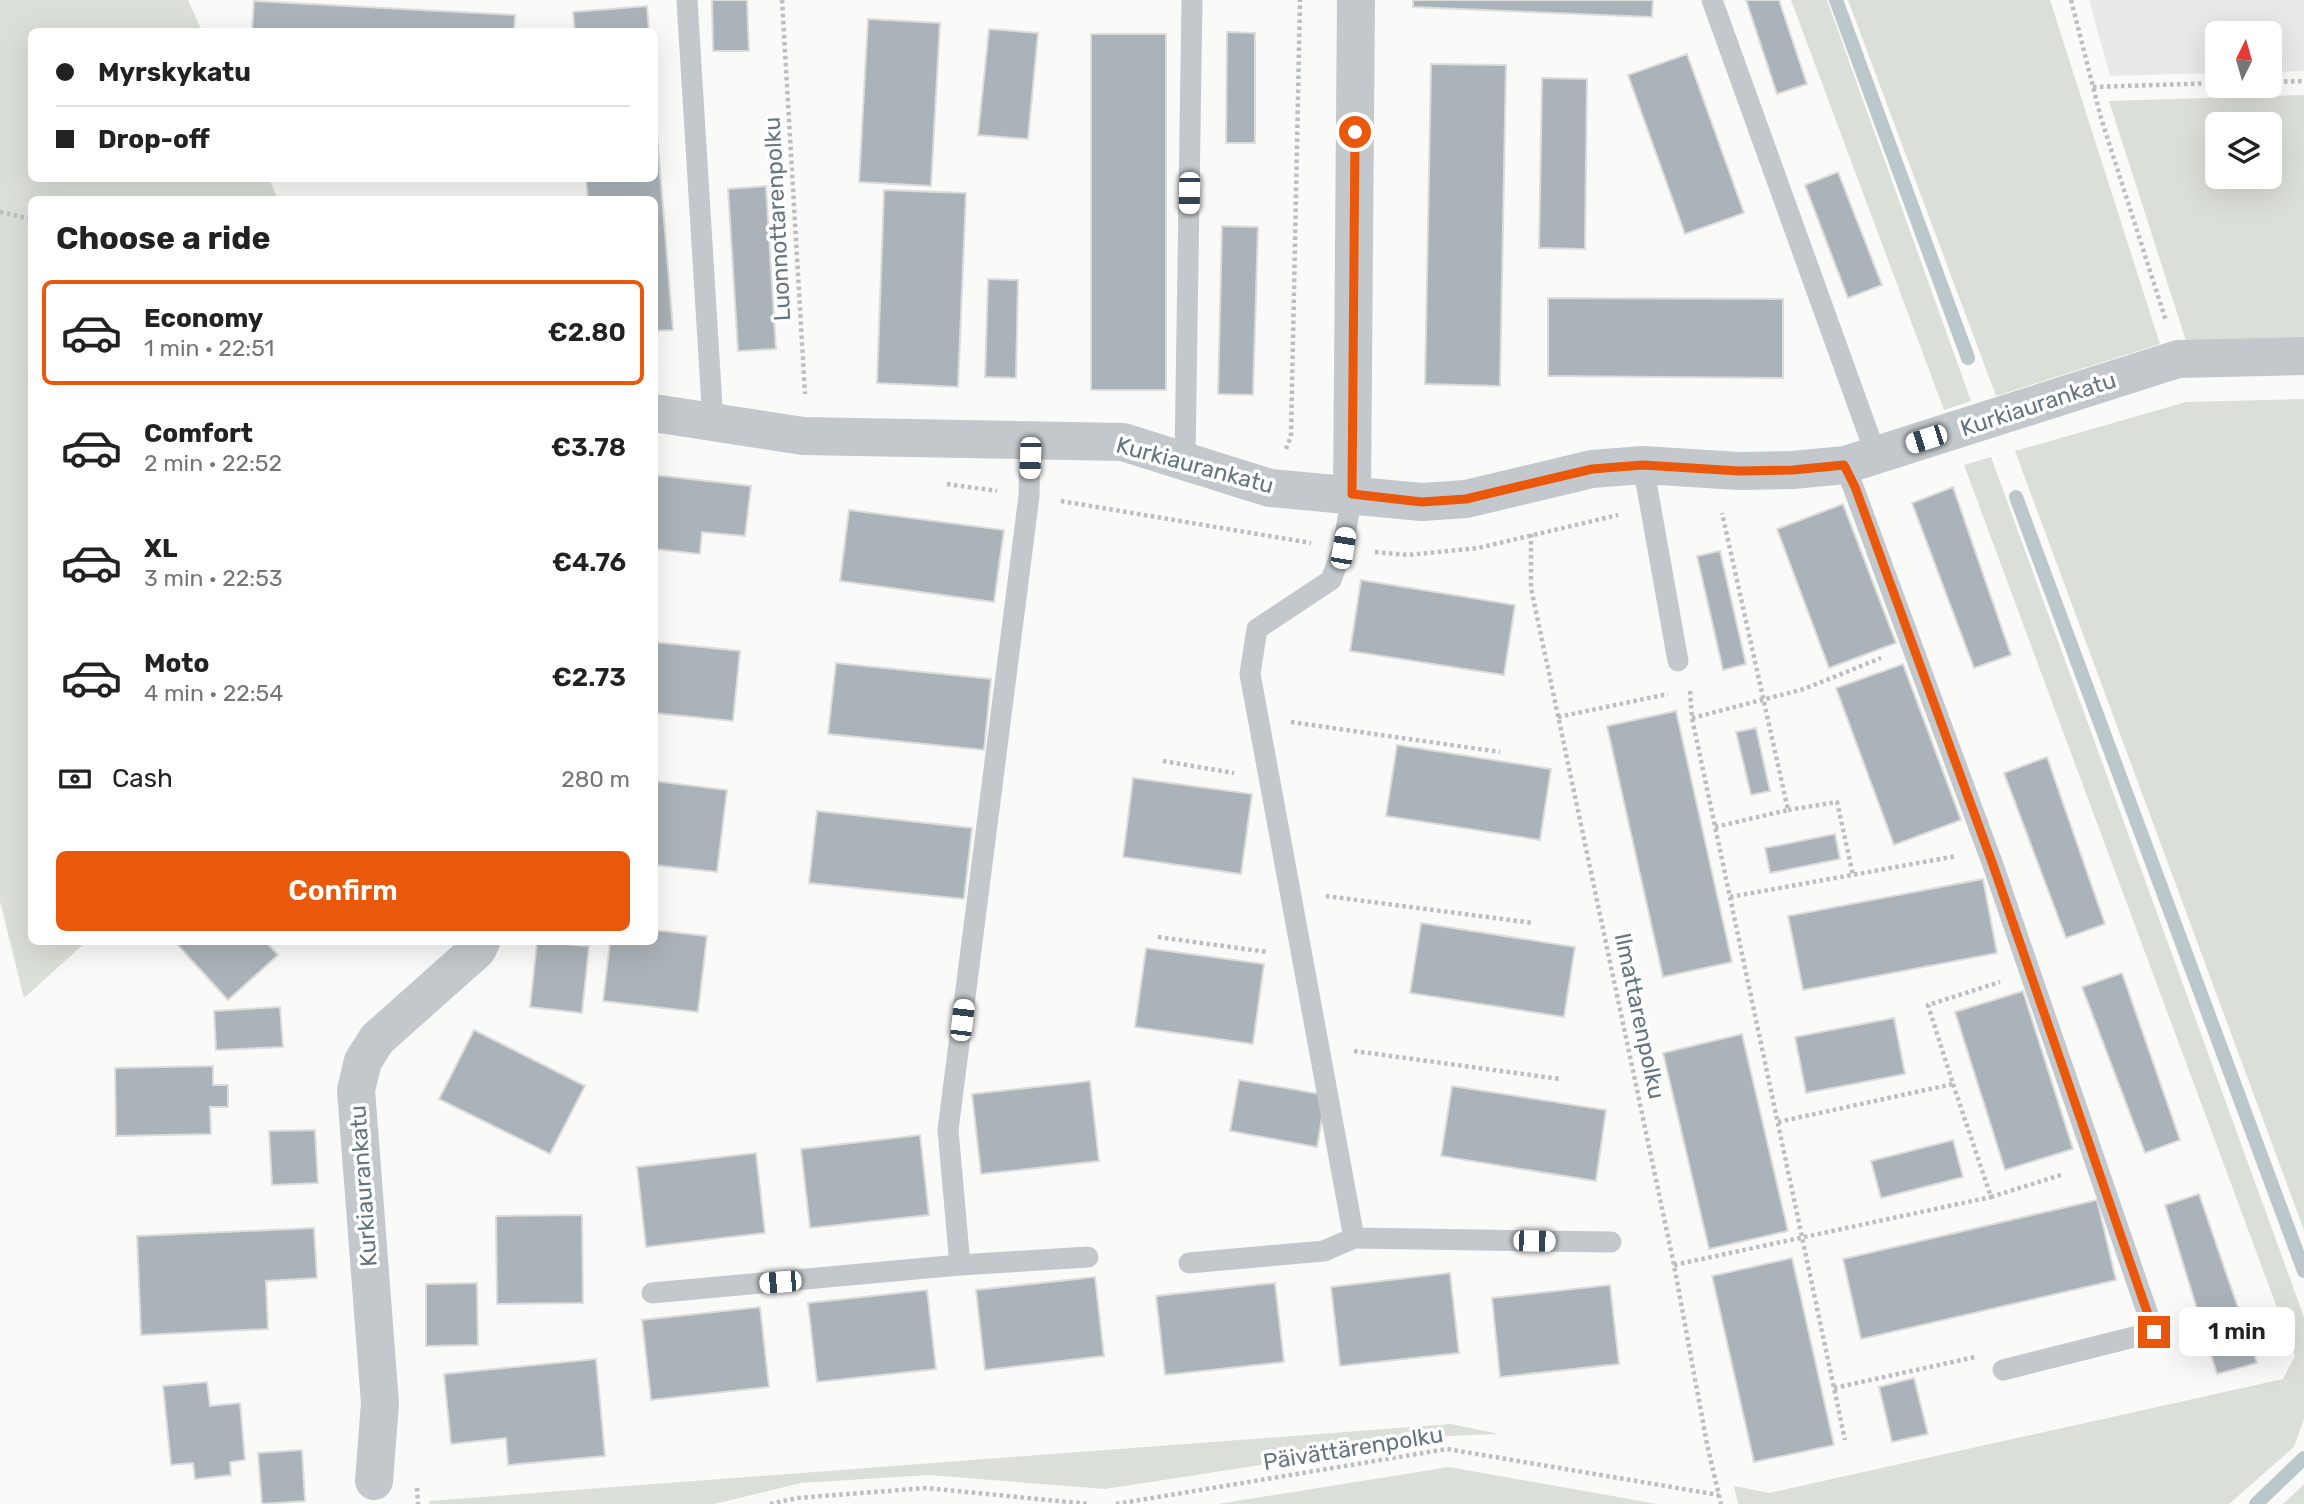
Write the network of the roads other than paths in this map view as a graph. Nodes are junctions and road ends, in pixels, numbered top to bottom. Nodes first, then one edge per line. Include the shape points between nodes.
1 (687, 0) edge
2 (1192, 0) edge
3 (1356, 0) edge
4 (1712, 0) edge
5 (2304, 356) edge
6 (658, 414) edge
7 (713, 422) junction
8 (1030, 439) junction
9 (1185, 460) junction
10 (1860, 460) junction
11 (1643, 465) junction
12 (1352, 494) junction
13 (1678, 661) road end
14 (480, 945) edge
15 (1354, 1238) junction
16 (1611, 1242) dead end
17 (1088, 1257) dead end
18 (1189, 1263) dead end
19 (960, 1265) junction
20 (652, 1293) dead end
21 (2003, 1370) road end
22 (374, 1481) dead end

1 - 7 lane
2 - 9 lane
3 - 12 street
4 - 10 lane
5 - 10 street, Kurkiaurankatu via 2178,359
6 - 7 street, Kurkiaurankatu
7 - 8 street, Kurkiaurankatu via 803,436
8 - 9 street, Kurkiaurankatu via 1123,442
8 - 19 lane via 1029,496 947,1130
9 - 12 street, Kurkiaurankatu via 1270,488
10 - 11 street, Kurkiaurankatu via 1793,470
10 - 21 lane via 1912,646 1988,850 2154,1332
11 - 12 street, Kurkiaurankatu via 1592,469 1466,499 1422,502
11 - 13 lane
12 - 15 lane via 1343,548 1331,580 1257,629 1250,674
14 - 22 street, Kurkiaurankatu via 377,1040 363,1061 356,1090 380,1403
15 - 16 lane
15 - 18 lane via 1324,1251
17 - 19 lane
19 - 20 lane

